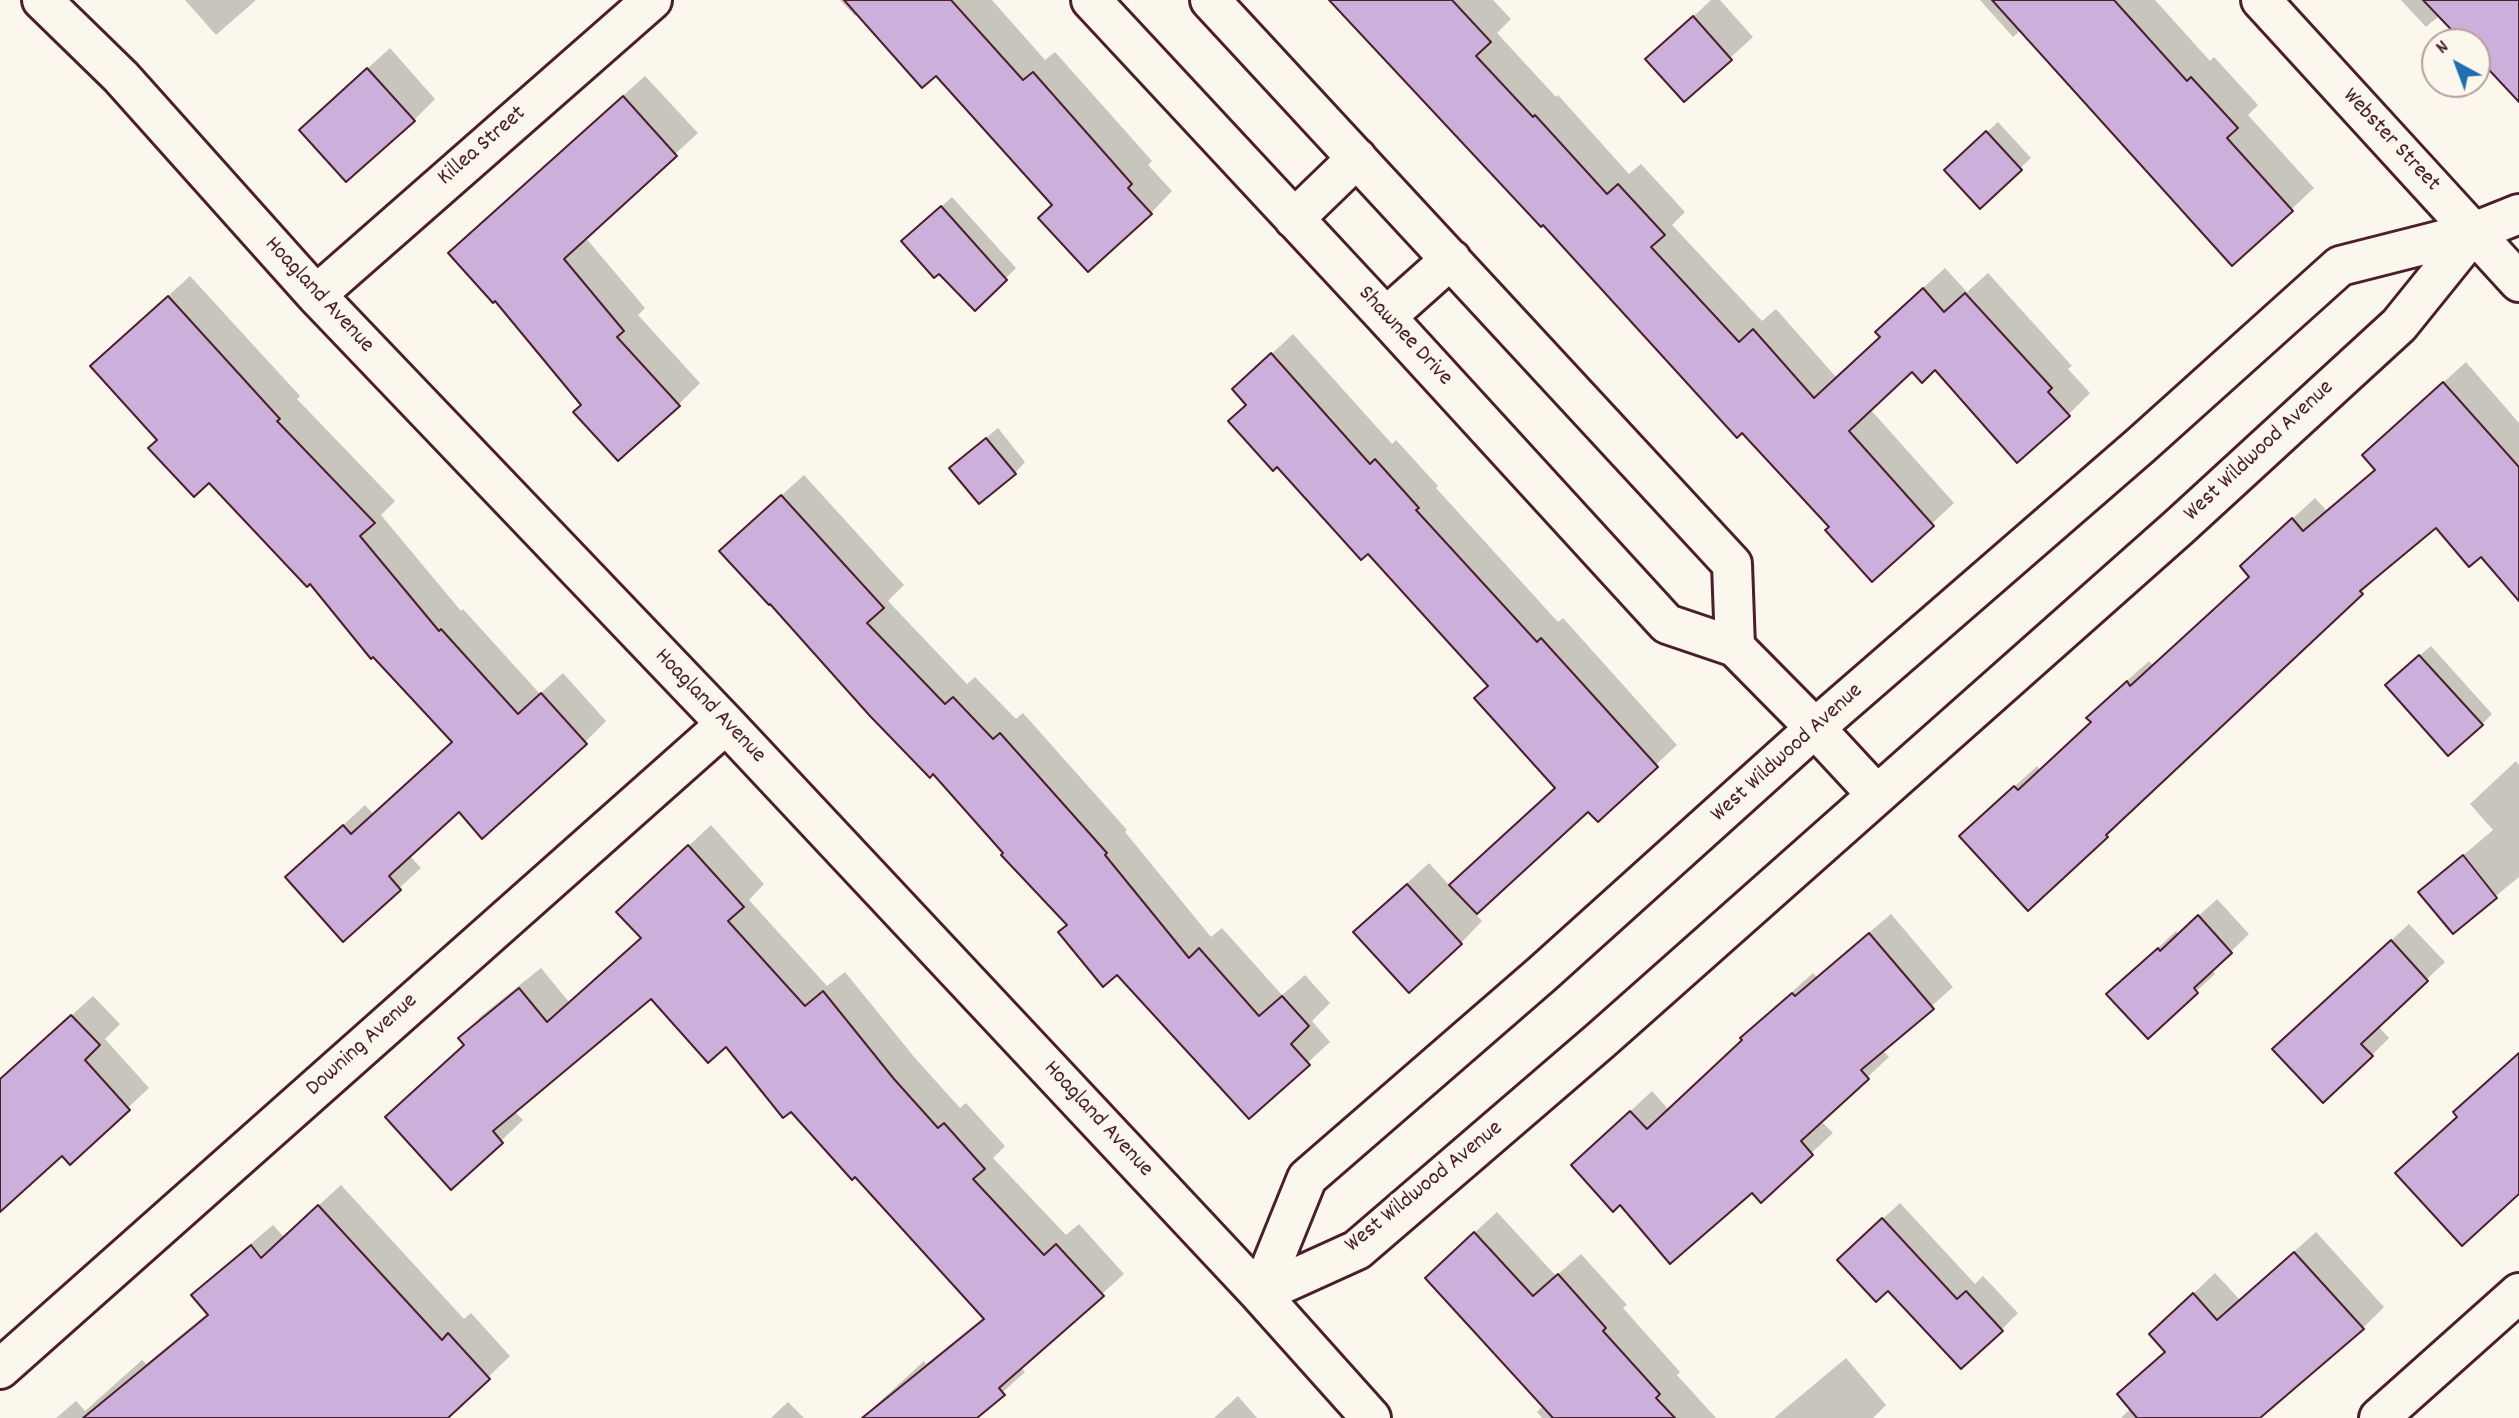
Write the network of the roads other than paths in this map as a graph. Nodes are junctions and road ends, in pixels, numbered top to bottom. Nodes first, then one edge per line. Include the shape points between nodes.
1 (42, 0) edge
2 (652, 0) edge
3 (1091, 0) edge
4 (1210, 0) edge
5 (2260, 0) edge
6 (1357, 158) junction
7 (2519, 214) edge
8 (1294, 219) junction
9 (2474, 232) junction
10 (1451, 259) junction
11 (2519, 282) edge
12 (316, 295) junction
13 (1386, 317) junction
14 (1735, 647) junction
15 (726, 724) junction
16 (1815, 728) junction
17 (1877, 795) junction
18 (2519, 1293) edge
19 (1260, 1294) junction
20 (0, 1369) edge
21 (1371, 1418) edge
22 (2379, 1418) edge

1 - 12 street, Hoagland Avenue via 121,77
2 - 12 street, Killea Street
3 - 8 street, Shawnee Drive
4 - 6 street
5 - 9 street, Webster Street
6 - 8 street
6 - 10 street
7 - 9 street, West Wildwood Avenue
8 - 13 street, Shawnee Drive
9 - 11 street, Webster Street
9 - 16 street, West Wildwood Avenue via 2340,266
9 - 17 street, West Wildwood Avenue via 2399,325
10 - 13 street
10 - 14 street via 1732,564
12 - 15 street, Hoagland Avenue
13 - 14 street, Shawnee Drive via 1667,624
14 - 16 street, Shawnee Drive
15 - 19 street, Hoagland Avenue
15 - 20 street, Downing Avenue
16 - 17 street, Shawnee Drive
16 - 19 street, West Wildwood Avenue via 1307,1178
17 - 19 street, West Wildwood Avenue via 1357,1250
18 - 22 street
19 - 21 street, Hoagland Avenue

